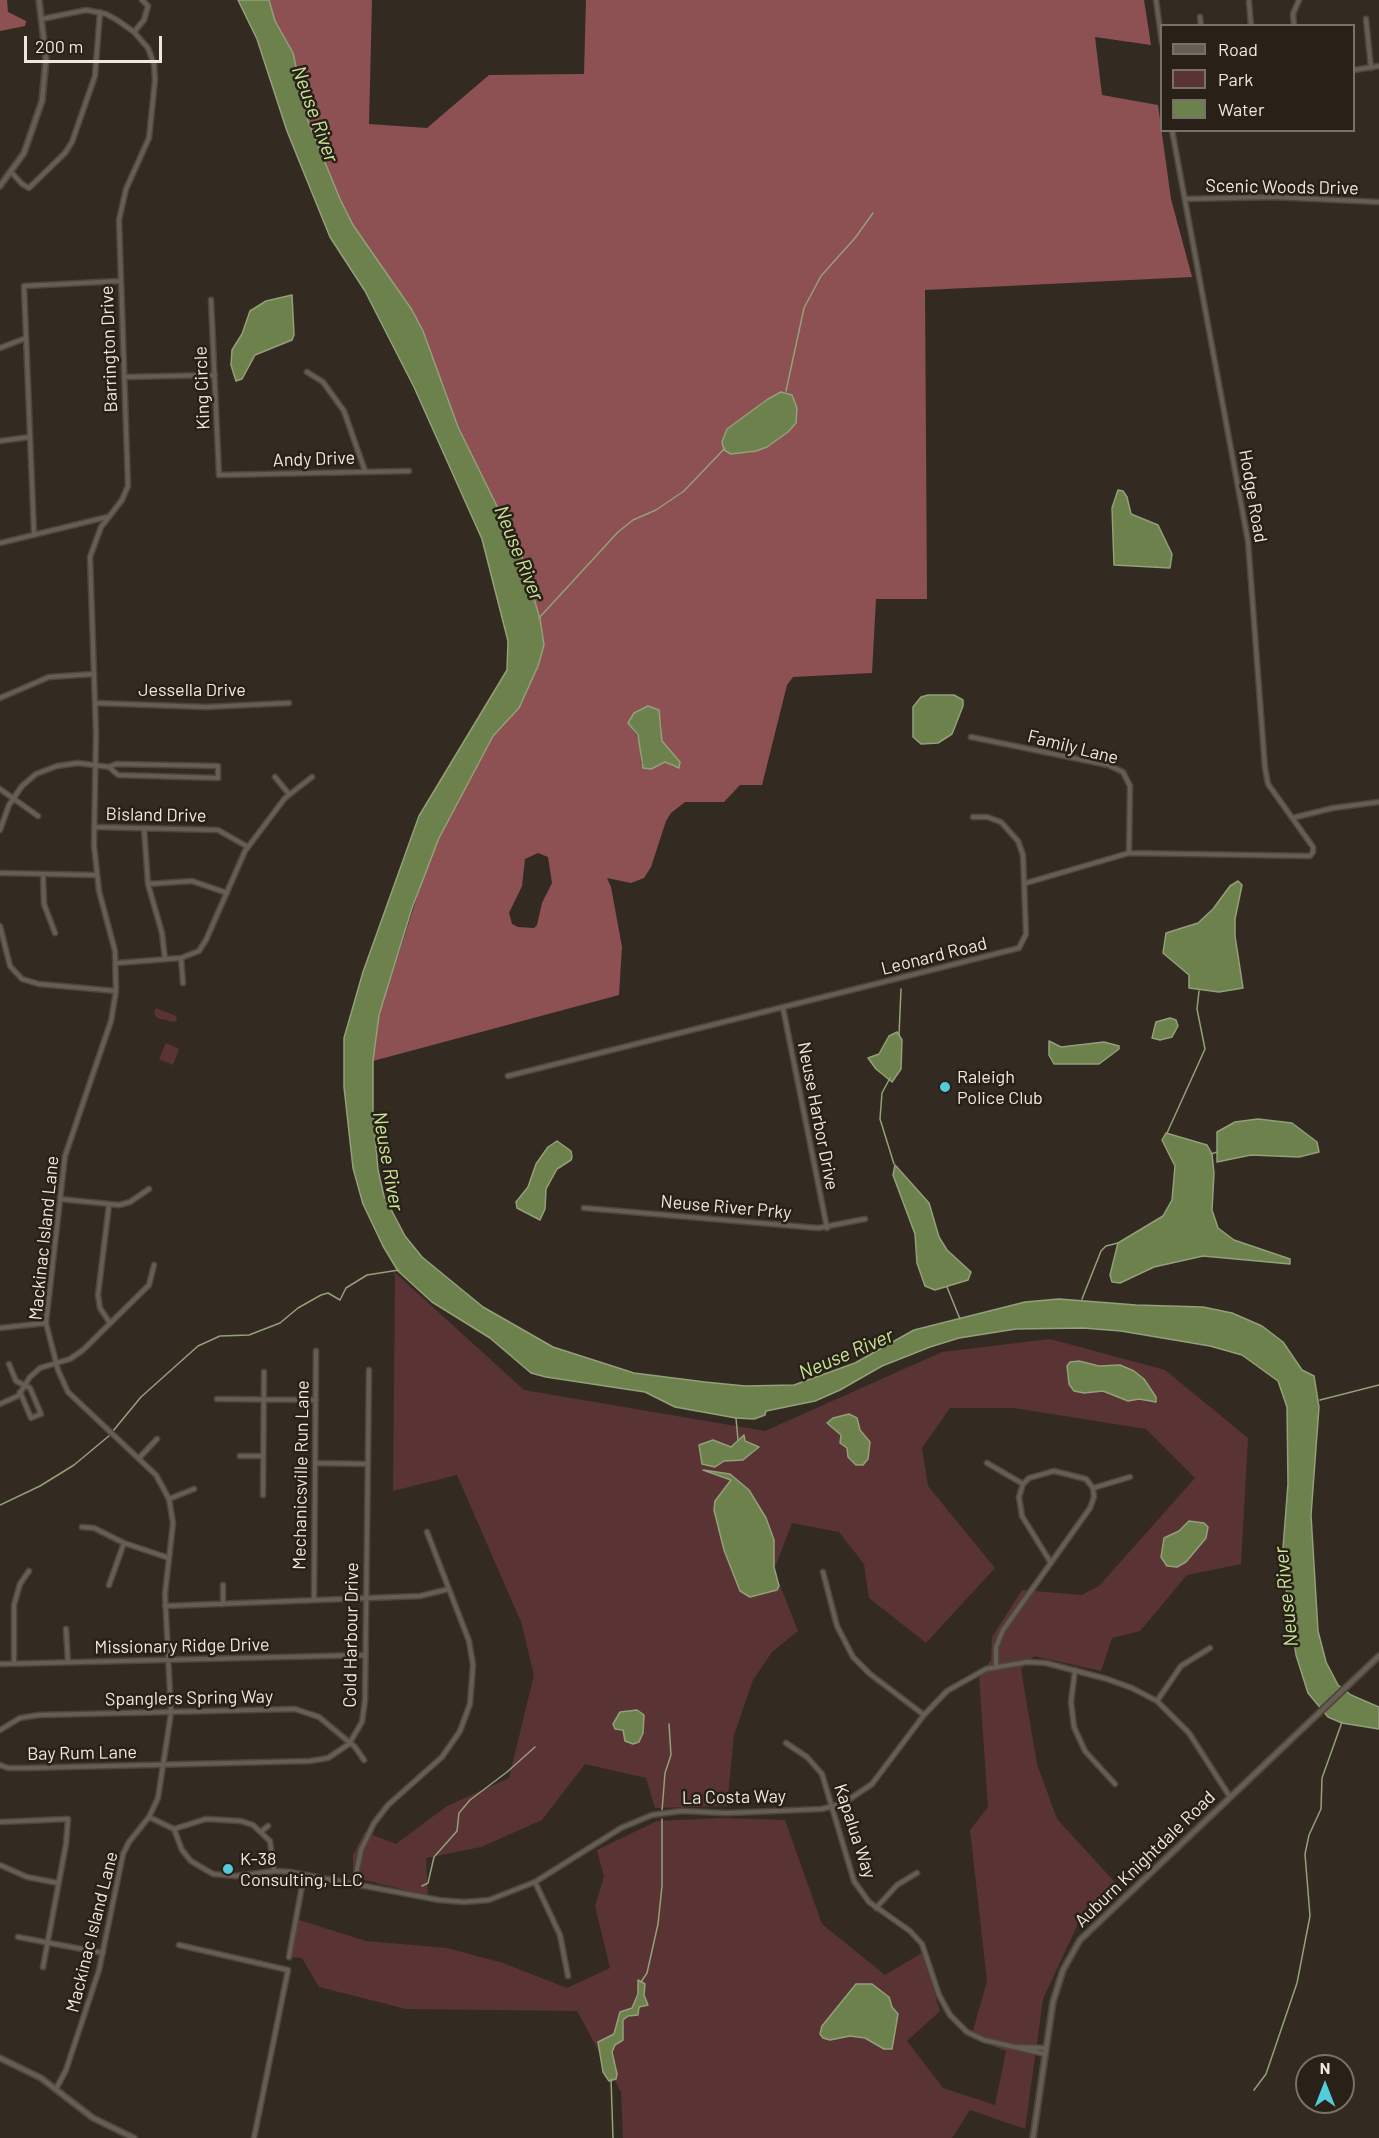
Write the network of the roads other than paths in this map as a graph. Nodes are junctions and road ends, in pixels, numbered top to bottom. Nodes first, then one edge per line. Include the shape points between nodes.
1 (39, 0) edge
2 (142, 0) edge
3 (1156, 0) edge
4 (1299, 0) edge
5 (1249, 2) dead end
6 (100, 12) junction
7 (1200, 17) dead end
8 (42, 19) junction
9 (1365, 19) dead end
10 (1201, 24) edge
11 (1251, 24) edge
12 (1294, 24) edge
13 (134, 32) junction
14 (1160, 34) edge
15 (1379, 66) edge
16 (1371, 68) junction
17 (1355, 70) edge
18 (1172, 132) edge
19 (12, 173) junction
20 (0, 186) edge
21 (1185, 199) junction
22 (1379, 202) edge
23 (120, 281) junction
24 (211, 300) dead end
25 (26, 338) junction
26 (0, 348) edge
27 (307, 372) dead end
28 (215, 375) junction
29 (124, 377) junction
30 (30, 437) junction
31 (0, 441) edge
32 (365, 471) junction
33 (409, 471) dead end
34 (219, 475) joint
35 (108, 517) junction
36 (34, 534) junction
37 (0, 543) edge
38 (94, 674) junction
39 (0, 698) edge
40 (95, 703) junction
41 (289, 703) dead end
42 (971, 737) dead end
43 (96, 765) junction
44 (109, 767) junction
45 (275, 777) dead end
46 (312, 777) dead end
47 (0, 789) edge
48 (289, 794) junction
49 (13, 798) junction
50 (1379, 802) edge
51 (38, 816) dead end
52 (973, 818) dead end
53 (1292, 818) junction
54 (94, 827) junction
55 (144, 828) junction
56 (0, 830) edge
57 (248, 847) junction
58 (1129, 854) junction
59 (0, 873) edge
60 (43, 874) junction
61 (96, 875) junction
62 (1026, 883) junction
63 (148, 885) junction
64 (227, 893) junction
65 (0, 926) edge
66 (55, 933) dead end
67 (181, 958) junction
68 (165, 959) junction
69 (117, 963) junction
70 (183, 983) dead end
71 (116, 991) junction
72 (783, 1008) junction
73 (508, 1076) dead end
74 (149, 1189) dead end
75 (60, 1199) junction
76 (109, 1205) junction
77 (584, 1208) dead end
78 (865, 1219) dead end
79 (826, 1228) junction
80 (154, 1265) dead end
81 (46, 1323) junction
82 (110, 1323) junction
83 (0, 1328) edge
84 (316, 1351) dead end
85 (56, 1363) junction
86 (9, 1364) dead end
87 (369, 1370) dead end
88 (264, 1372) dead end
89 (24, 1385) junction
90 (20, 1391) junction
91 (217, 1399) dead end
92 (264, 1400) junction
93 (316, 1400) junction
94 (0, 1404) edge
95 (158, 1439) dead end
96 (240, 1456) dead end
97 (263, 1456) junction
98 (139, 1458) junction
99 (315, 1463) junction
100 (987, 1463) dead end
101 (368, 1464) junction
102 (1130, 1477) dead end
103 (1023, 1484) junction
104 (1093, 1488) junction
105 (194, 1489) dead end
106 (263, 1495) dead end
107 (169, 1499) junction
108 (82, 1527) dead end
109 (427, 1532) dead end
110 (124, 1543) junction
111 (169, 1558) junction
112 (1051, 1563) junction
113 (29, 1571) dead end
114 (824, 1572) dead end
115 (109, 1585) dead end
116 (223, 1585) dead end
117 (449, 1589) junction
118 (366, 1598) junction
119 (314, 1600) junction
120 (223, 1604) junction
121 (165, 1606) junction
122 (66, 1629) dead end
123 (1210, 1648) dead end
124 (365, 1655) junction
125 (1379, 1656) edge
126 (168, 1660) junction
127 (68, 1662) junction
128 (14, 1663) junction
129 (0, 1664) edge
130 (996, 1665) junction
131 (1076, 1670) junction
132 (1157, 1701) junction
133 (171, 1713) junction
134 (924, 1715) junction
135 (0, 1730) edge
136 (349, 1743) junction
137 (786, 1743) dead end
138 (364, 1760) dead end
139 (0, 1765) edge
140 (164, 1765) junction
141 (1115, 1784) dead end
142 (1230, 1797) junction
143 (833, 1808) junction
144 (149, 1816) junction
145 (0, 1821) edge
146 (268, 1826) dead end
147 (174, 1829) junction
148 (262, 1831) junction
149 (0, 1865) edge
150 (274, 1871) junction
151 (917, 1873) dead end
152 (304, 1875) junction
153 (535, 1882) junction
154 (58, 1883) junction
155 (354, 1884) junction
156 (876, 1908) junction
157 (18, 1937) dead end
158 (47, 1943) junction
159 (179, 1945) dead end
160 (103, 1953) junction
161 (289, 1957) dead end
162 (43, 1967) dead end
163 (568, 1976) dead end
164 (1045, 2051) junction
165 (0, 2058) edge
166 (56, 2089) junction
167 (134, 2138) edge
168 (254, 2138) edge
169 (1033, 2138) edge

1 - 8 street
2 - 13 street via 148,6 144,20
3 - 14 street
4 - 12 street
5 - 11 street
6 - 8 street via 78,10
6 - 13 street, Barrington Drive
6 - 19 street via 95,76 72,142 29,188
7 - 10 street
8 - 19 street via 46,59 42,101 29,143
9 - 16 street
13 - 23 street, Barrington Drive via 151,52 155,81 148,138 121,209
15 - 16 street
16 - 17 street
18 - 21 street, Hodge Road
19 - 20 street
21 - 22 street, Scenic Woods Drive via 1273,197
21 - 53 street, Hodge Road via 1248,541 1264,768 1268,784
23 - 25 street via 26,285
23 - 29 street, Barrington Drive
24 - 28 street, King Circle
25 - 26 street
25 - 30 street
27 - 32 street via 323,382 344,411
28 - 29 street
28 - 34 street, King Circle
29 - 35 street, Barrington Drive via 128,486
30 - 31 street
30 - 36 street
32 - 33 street, Andy Drive
32 - 34 street, Andy Drive
35 - 36 street
35 - 38 street, Barrington Drive via 95,538 90,557
36 - 37 street
38 - 39 street via 49,677
38 - 40 street, Barrington Drive
40 - 41 street, Jessella Drive via 206,707
40 - 43 street, Barrington Drive
42 - 58 street, Family Lane via 1108,765 1123,772 1130,786
43 - 44 street
43 - 49 street via 69,764 47,769 28,781
43 - 54 street, Mackinac Island Lane
44 - 44 street via 124,776 218,778 218,766
45 - 48 street
46 - 48 street
47 - 49 street
48 - 57 street
49 - 51 street
49 - 56 street
50 - 53 street
52 - 62 street, Leonard Road via 987,817 1011,831 1023,855
53 - 58 street, Hodge Road via 1313,847 1310,856
54 - 55 street, Bisland Drive
54 - 61 street, Mackinac Island Lane
55 - 57 street, Bisland Drive via 218,830
55 - 63 street
57 - 64 street
58 - 62 street
59 - 60 street
60 - 61 street
60 - 66 street via 44,904
61 - 69 street, Mackinac Island Lane
62 - 72 street, Leonard Road via 1026,934 1019,948
63 - 64 street via 192,881
63 - 68 street
64 - 67 street via 202,946 193,955
65 - 71 street via 10,966 22,978 39,984
67 - 68 street
67 - 70 street
68 - 69 street
69 - 71 street, Mackinac Island Lane
71 - 75 street, Mackinac Island Lane via 111,1021 68,1145
72 - 73 street, Leonard Road
72 - 79 street, Neuse Harbor Drive
74 - 76 street via 130,1202
75 - 76 street
75 - 81 street, Mackinac Island Lane
76 - 82 street via 98,1299 101,1312
77 - 79 street, Neuse River Prky
78 - 79 street, Neuse River Prky
80 - 82 street via 149,1285
81 - 83 street
81 - 85 street, Mackinac Island Lane
82 - 85 street via 76,1356
84 - 93 street, Mechanicsville Run Lane
85 - 89 street via 40,1368
85 - 98 street, Mackinac Island Lane via 74,1400
86 - 89 street via 16,1381
87 - 101 street, Cold Harbour Drive
88 - 92 street
89 - 90 street
89 - 90 street via 30,1388 41,1414 32,1418
90 - 94 street via 18,1396
91 - 92 street
92 - 93 street
92 - 97 street
93 - 99 street, Mechanicsville Run Lane
95 - 98 street
96 - 97 street
97 - 106 street
98 - 107 street, Mackinac Island Lane via 156,1475
99 - 101 street
99 - 119 street, Mechanicsville Run Lane
100 - 103 street
101 - 118 street, Cold Harbour Drive
102 - 104 street
103 - 104 street via 1035,1475 1053,1471 1082,1477
103 - 112 street via 1020,1510
104 - 112 street via 1090,1508
105 - 107 street
107 - 111 street, Mackinac Island Lane via 173,1523
108 - 110 street via 94,1528
109 - 117 street
110 - 111 street
110 - 115 street
111 - 121 street, Mackinac Island Lane
112 - 130 street via 999,1636
113 - 128 street via 14,1605
114 - 134 street via 837,1626 853,1658
116 - 120 street
117 - 118 street via 428,1595
117 - 155 street via 472,1659 472,1692 467,1713 442,1757 388,1805 374,1823 361,1850
118 - 119 street
118 - 124 street, Cold Harbour Drive
119 - 120 street
120 - 121 street
121 - 126 street, Mackinac Island Lane
122 - 127 street
123 - 132 street via 1181,1666
124 - 126 street, Missionary Ridge Drive
124 - 136 street, Cold Harbour Drive via 362,1722
125 - 142 street, Auburn Knightdale Road
126 - 127 street, Missionary Ridge Drive
126 - 133 street, Mackinac Island Lane
127 - 128 street, Missionary Ridge Drive
128 - 129 street, Missionary Ridge Drive
130 - 131 street, La Costa Way via 1036,1662
130 - 134 street, La Costa Way via 954,1686
131 - 132 street, La Costa Way via 1124,1685
131 - 141 street via 1071,1702 1074,1727 1085,1751
132 - 142 street, La Costa Way via 1189,1733
133 - 135 street, Spanglers Spring Way via 32,1716
133 - 136 street, Spanglers Spring Way via 295,1709 319,1717
133 - 140 street, Mackinac Island Lane
134 - 143 street, La Costa Way via 872,1784
136 - 138 street, Spanglers Spring Way
136 - 140 street via 328,1758 310,1761
137 - 143 street, Kapalua Way via 807,1757 822,1774
139 - 140 street, Bay Rum Lane
140 - 144 street, Mackinac Island Lane via 158,1798
142 - 164 street, Auburn Knightdale Road via 1080,1940 1059,1978
143 - 153 street, La Costa Way via 652,1815 621,1828
143 - 156 street, Kapalua Way via 854,1881
144 - 147 street
144 - 160 street, Mackinac Island Lane via 123,1854
145 - 154 street via 68,1819
146 - 148 street
147 - 148 street via 218,1819 241,1821
147 - 150 street, La Costa Way via 179,1845 191,1861 213,1874 236,1876
148 - 150 street via 270,1841
149 - 154 street via 27,1877
150 - 152 street, La Costa Way
151 - 156 street via 897,1885
152 - 155 street, La Costa Way
152 - 161 street
153 - 155 street, La Costa Way via 496,1898 464,1902
153 - 163 street via 562,1942
154 - 158 street
156 - 164 street, Kapalua Way via 919,1940 942,2002 960,2026 984,2040
157 - 158 street
158 - 160 street
158 - 162 street
159 - 168 street via 288,1970
160 - 166 street, Mackinac Island Lane via 89,2004
164 - 169 street, Auburn Knightdale Road
165 - 166 street
166 - 167 street via 93,2118

